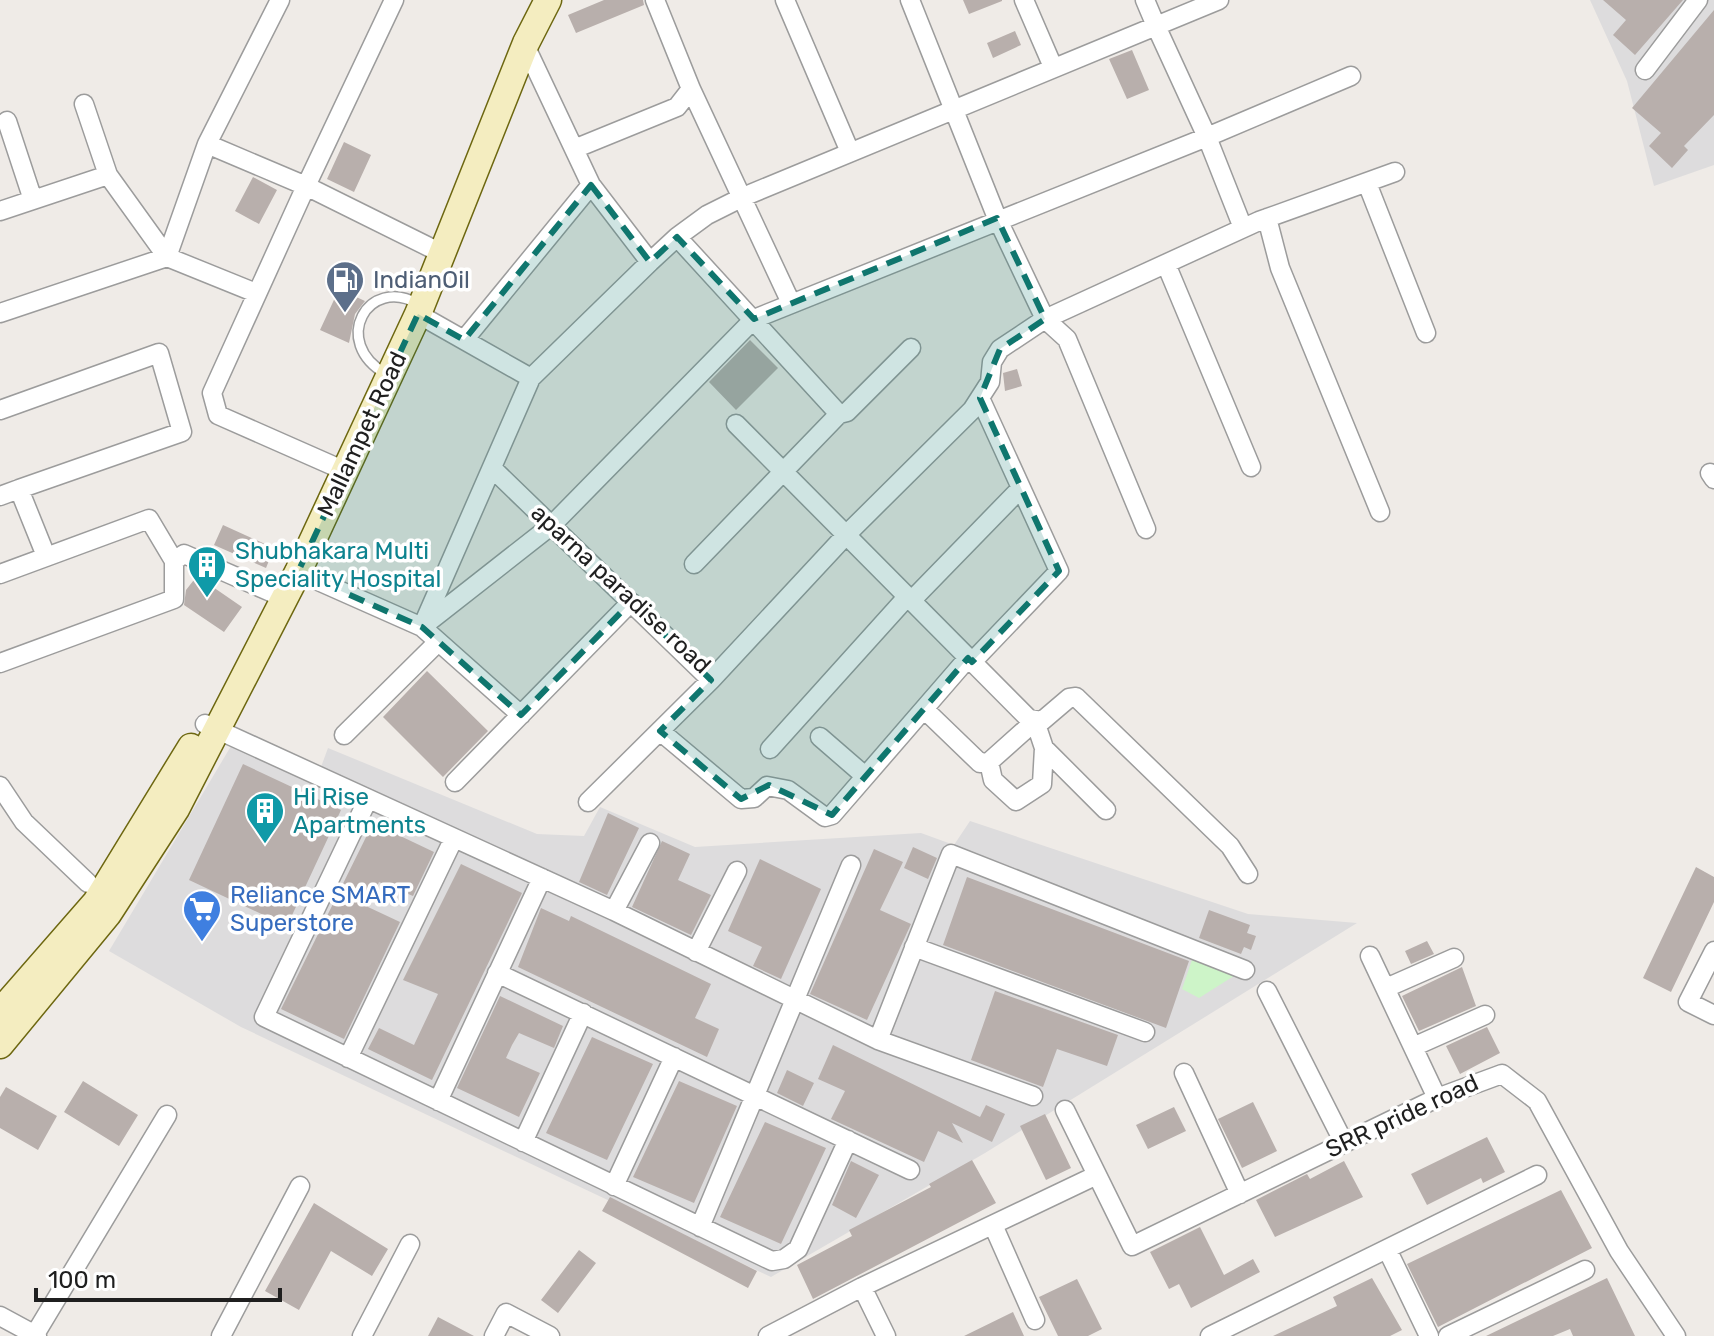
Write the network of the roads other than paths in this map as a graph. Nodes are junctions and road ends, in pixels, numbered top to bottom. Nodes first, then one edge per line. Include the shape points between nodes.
1 (280, 0) edge
2 (394, 0) edge
3 (535, 0) edge
4 (548, 0) edge
5 (655, 0) edge
6 (785, 0) edge
7 (910, 0) edge
8 (1024, 0) edge
9 (1145, 0) edge
10 (1219, 0) edge
11 (1698, 0) edge
12 (1156, 26) junction
13 (522, 40) junction
14 (1053, 67) junction
15 (1645, 70) dead end
16 (1351, 76) dead end
17 (691, 89) junction
18 (84, 104) dead end
19 (954, 107) junction
20 (7, 121) dead end
21 (1207, 137) junction
22 (207, 144) junction
23 (574, 149) junction
24 (850, 152) junction
25 (1395, 172) dead end
26 (108, 175) junction
27 (1367, 183) junction
28 (591, 185) junction
29 (306, 186) junction
30 (743, 197) junction
31 (33, 200) junction
32 (0, 211) edge
33 (452, 215) junction
34 (997, 218) junction
35 (1267, 218) junction
36 (1243, 228) junction
37 (677, 237) junction
38 (431, 248) junction
39 (167, 257) junction
40 (650, 262) junction
41 (1166, 264) junction
42 (256, 293) junction
43 (791, 303) junction
44 (416, 306) junction
45 (0, 313) edge
46 (754, 319) junction
47 (1045, 319) junction
48 (1426, 333) dead end
49 (464, 340) junction
50 (911, 348) dead end
51 (383, 373) junction
52 (531, 378) junction
53 (980, 398) junction
54 (0, 410) edge
55 (839, 414) junction
56 (736, 424) dead end
57 (1251, 467) dead end
58 (339, 469) junction
59 (493, 469) junction
60 (783, 472) junction
61 (19, 489) junction
62 (1020, 489) junction
63 (0, 496) edge
64 (1380, 512) dead end
65 (552, 525) junction
66 (1146, 529) dead end
67 (846, 535) junction
68 (46, 556) junction
69 (174, 561) junction
70 (694, 564) dead end
71 (298, 572) junction
72 (0, 574) edge
73 (273, 593) junction
74 (909, 599) junction
75 (631, 602) junction
76 (422, 627) junction
77 (438, 642) junction
78 (970, 660) junction
79 (0, 663) edge
80 (711, 680) junction
81 (924, 709) junction
82 (521, 715) junction
83 (1035, 721) junction
84 (212, 727) junction
85 (660, 731) junction
86 (344, 735) dead end
87 (820, 737) dead end
88 (1044, 748) junction
89 (770, 749) dead end
90 (989, 762) junction
91 (865, 776) junction
92 (455, 782) dead end
93 (0, 786) edge
94 (368, 799) junction
95 (588, 802) dead end
96 (1106, 810) dead end
97 (454, 838) junction
98 (650, 843) dead end
99 (851, 865) dead end
100 (737, 871) dead end
101 (1248, 874) dead end
102 (542, 878) junction
103 (88, 883) dead end
104 (614, 911) junction
105 (914, 947) junction
106 (1714, 951) edge
107 (696, 952) junction
108 (1370, 956) dead end
109 (1454, 958) dead end
110 (1245, 970) dead end
111 (497, 973) junction
112 (1386, 988) junction
113 (1267, 991) dead end
114 (794, 1001) junction
115 (0, 1012) edge
116 (583, 1013) junction
117 (1485, 1015) dead end
118 (1714, 1015) edge
119 (1145, 1032) dead end
120 (878, 1040) junction
121 (0, 1045) edge
122 (1413, 1047) junction
123 (674, 1057) junction
124 (348, 1058) junction
125 (1184, 1073) dead end
126 (755, 1096) junction
127 (1033, 1096) dead end
128 (1437, 1098) junction
129 (438, 1101) junction
130 (1065, 1110) dead end
131 (167, 1115) dead end
132 (848, 1140) junction
133 (523, 1142) junction
134 (1344, 1143) junction
135 (910, 1170) dead end
136 (1097, 1175) junction
137 (1537, 1175) dead end
138 (300, 1186) dead end
139 (614, 1186) junction
140 (1240, 1194) junction
141 (993, 1225) junction
142 (700, 1227) junction
143 (410, 1244) dead end
144 (1387, 1249) junction
145 (1585, 1270) dead end
146 (862, 1287) junction
147 (0, 1316) edge
148 (1035, 1320) dead end
149 (35, 1336) edge
150 (221, 1336) edge
151 (362, 1336) edge
152 (494, 1336) edge
153 (550, 1336) edge
154 (768, 1336) edge
155 (886, 1336) edge
156 (1210, 1336) edge
157 (1429, 1336) edge
158 (1448, 1336) edge
159 (1676, 1336) edge

1 - 22 street
2 - 29 street
3 - 13 main road, Mallampet Road
4 - 13 main road, Mallampet Road
5 - 17 street
6 - 24 street
7 - 19 street
8 - 14 street
9 - 12 street
10 - 12 street
11 - 15 street
12 - 14 street
12 - 21 street
13 - 23 street
13 - 33 main road, Mallampet Road
14 - 19 street
16 - 21 street
17 - 23 street via 677,107
17 - 30 street
18 - 26 street
19 - 24 street
19 - 34 street
20 - 31 street
21 - 34 street
21 - 36 street
22 - 29 street
22 - 39 street
23 - 28 street
24 - 30 street
25 - 27 street
26 - 31 street
26 - 39 street
27 - 35 street
27 - 48 street
28 - 40 street
28 - 49 street
29 - 38 street
29 - 42 street
30 - 37 street
30 - 43 street
31 - 32 street
33 - 38 main road, Mallampet Road
33 - 44 main road, Mallampet Road
34 - 43 street
34 - 47 street
35 - 36 street
35 - 64 street via 1280,268
36 - 41 street
37 - 40 street
37 - 46 street
38 - 44 main road, Mallampet Road
39 - 42 street
39 - 45 street
40 - 52 street
41 - 47 street
41 - 57 street
42 - 58 street via 212,393 218,415
43 - 46 street
44 - 49 street
44 - 51 main road, Mallampet Road
44 - 51 lane via 391,295 378,299 365,313 360,352
46 - 55 street
46 - 65 street
47 - 53 street via 1000,349
47 - 66 street via 1067,339
49 - 52 street
50 - 55 street
51 - 58 main road, Mallampet Road
52 - 59 street
53 - 62 street
53 - 67 street, aparna paradise road
54 - 61 street via 159,353 182,432
55 - 60 street
56 - 60 street
58 - 71 main road, Mallampet Road
58 - 73 main road, Mallampet Road
59 - 65 street, aparna paradise road
59 - 76 street
60 - 67 street
60 - 70 street
61 - 63 street
61 - 68 street
62 - 74 street
62 - 78 street via 1059,571
65 - 75 street, aparna paradise road
65 - 76 street
67 - 74 street
67 - 80 street, aparna paradise road
68 - 69 street via 149,519
68 - 72 street
69 - 73 street via 191,554
69 - 79 street via 174,599
71 - 76 street
71 - 84 main road, Mallampet Road
73 - 84 main road, Mallampet Road
74 - 78 street
74 - 89 street
75 - 80 street, aparna paradise road
75 - 82 street
76 - 77 street
77 - 82 street
77 - 86 street
78 - 81 street
78 - 83 street
80 - 85 street
81 - 90 street via 974,760
81 - 91 street
82 - 92 street
83 - 88 street
83 - 90 street
83 - 101 street via 1076,697 1230,846
84 - 94 street
84 - 115 main road, Mallampet Road via 96,902
84 - 121 main road, Mallampet Road via 176,809 108,914
85 - 91 street via 741,799 754,798 767,786 781,787 825,817
85 - 95 street
87 - 91 street
88 - 90 street via 1042,784 1016,801 993,780
88 - 96 street
93 - 103 street via 24,822
94 - 97 street
94 - 124 street via 264,1017
97 - 102 street
97 - 124 street
98 - 104 street
99 - 114 street
100 - 107 street
102 - 104 street
102 - 111 street
104 - 107 street
105 - 110 street via 951,854
105 - 119 street
105 - 120 street
106 - 118 street via 1688,1002
107 - 114 street
108 - 112 street
109 - 112 street
111 - 116 street
111 - 129 street
112 - 122 street
113 - 134 street
114 - 120 street
114 - 126 street
116 - 123 street
116 - 133 street
117 - 122 street
120 - 127 street
122 - 128 street
123 - 126 street
123 - 139 street
124 - 129 street
125 - 140 street
126 - 132 street
126 - 142 street
128 - 134 street, SRR pride road
128 - 159 street, SRR pride road via 1502,1074 1537,1101 1619,1251
129 - 133 street
130 - 136 street, SRR pride road
131 - 149 street
132 - 135 street
132 - 142 street via 798,1249 784,1259 772,1261
133 - 139 street
134 - 140 street, SRR pride road
136 - 140 street, SRR pride road via 1132,1246
136 - 141 street
137 - 144 street
138 - 150 street
139 - 142 street
141 - 146 street
141 - 148 street
143 - 151 street
144 - 156 street
144 - 157 street
145 - 158 street
146 - 154 street
146 - 155 street
147 - 149 street
152 - 153 street via 506,1313

